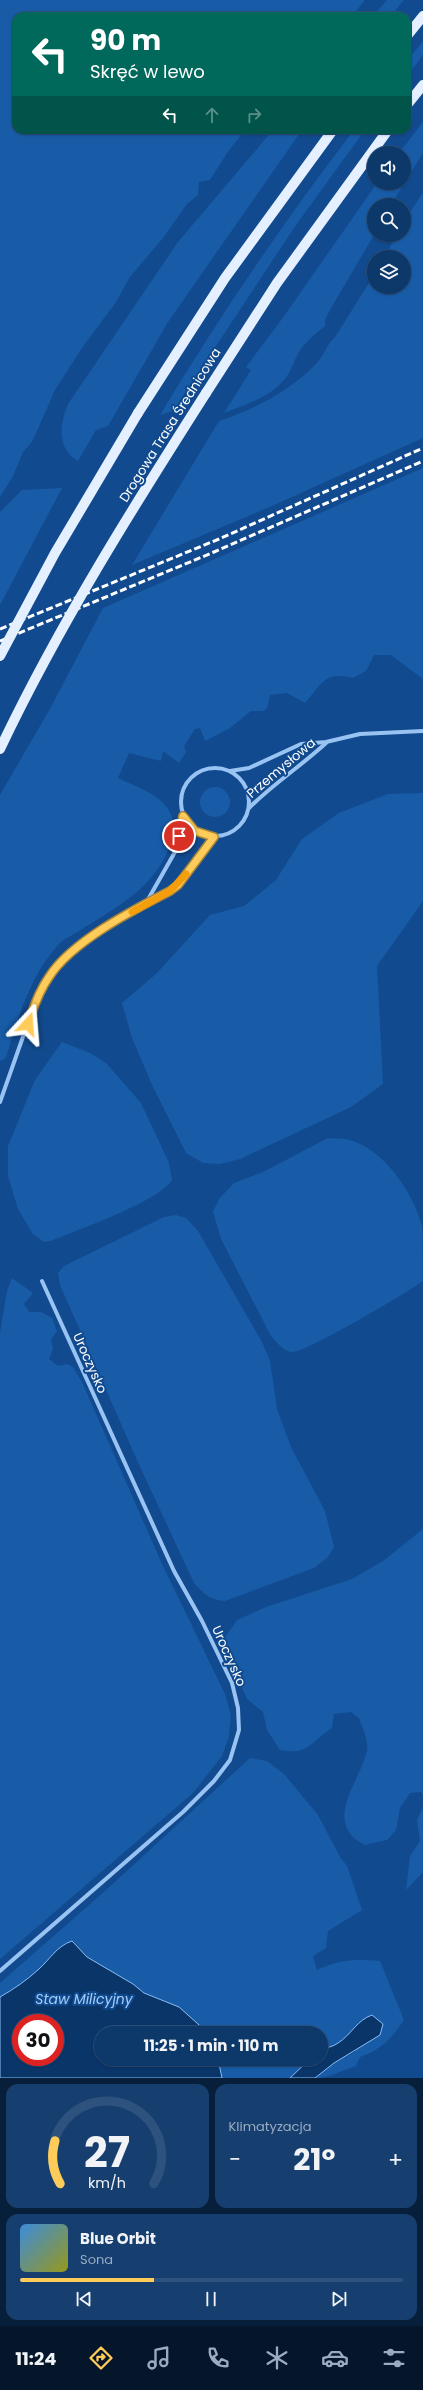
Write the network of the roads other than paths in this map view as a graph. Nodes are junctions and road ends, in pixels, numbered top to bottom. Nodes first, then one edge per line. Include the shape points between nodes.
1 (423, 16) edge
2 (411, 31) edge
3 (423, 86) edge
4 (411, 100) edge
5 (331, 134) edge
6 (385, 134) edge
7 (0, 656) edge
8 (423, 731) edge
9 (326, 742) junction
10 (0, 749) edge
11 (230, 771) junction
12 (249, 808) junction
13 (183, 816) junction
14 (214, 837) junction
15 (146, 903) junction
16 (0, 1102) edge
17 (42, 1281) dead end
18 (0, 1971) edge

1 - 2 main road
3 - 4 main road
5 - 7 main road, bridge via 226,278 138,413 55,553
6 - 10 main road, Drogowa Trasa Średnicowa, bridge via 276,283 117,533 22,704
8 - 9 street, Przemysłowa via 360,734
9 - 11 street, Przemysłowa via 301,744 249,768
9 - 12 street, Przemysłowa via 307,760 276,782
11 - 12 street via 246,786
11 - 13 street via 219,767 208,768 190,778 181,795
12 - 14 street via 244,820 236,829 226,835
13 - 14 street via 195,831
13 - 15 street via 175,852
14 - 15 street via 178,885
15 - 16 street via 76,948 49,976 37,997
17 - 18 street, Uroczysko via 174,1570 232,1683 238,1708 239,1730 230,1760 214,1781

